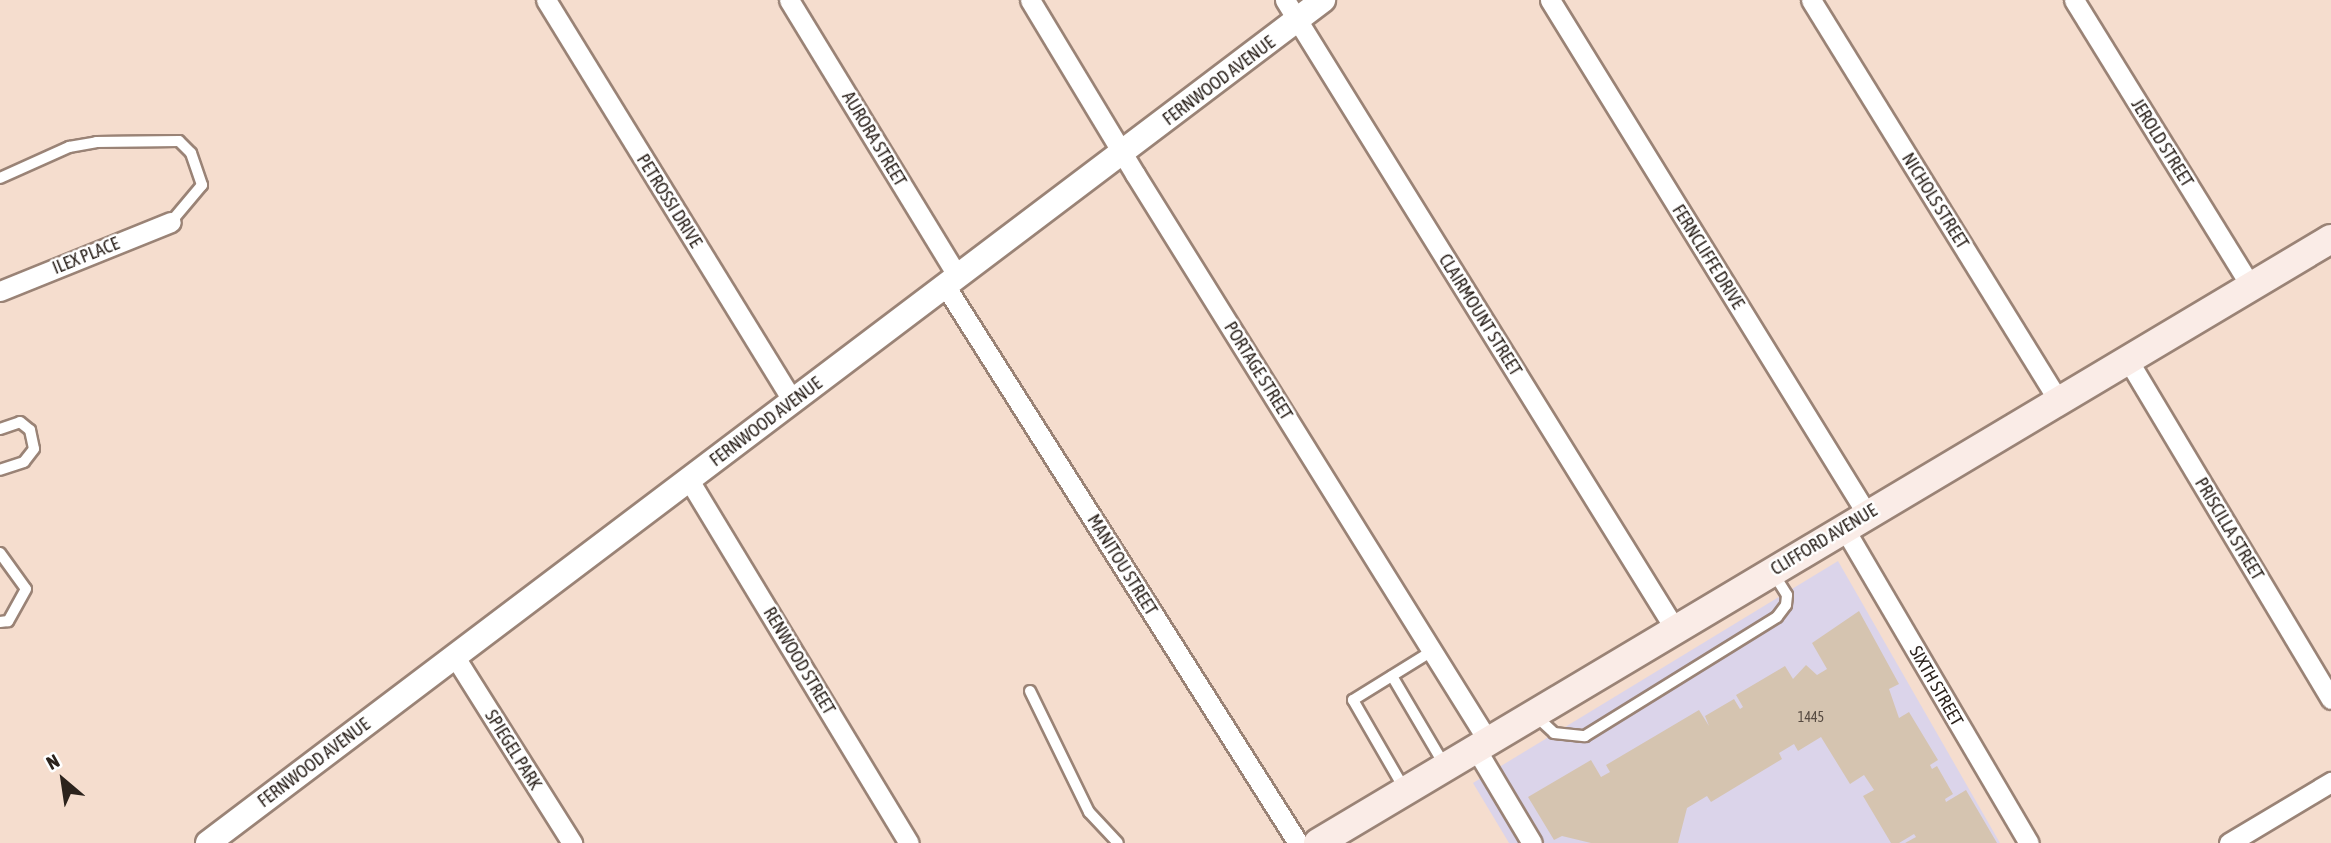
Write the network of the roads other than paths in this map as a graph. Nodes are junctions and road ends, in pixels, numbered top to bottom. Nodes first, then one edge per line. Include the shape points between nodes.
1 (546, 0) edge
2 (789, 0) edge
3 (1030, 0) edge
4 (1324, 0) edge
5 (1550, 0) edge
6 (1811, 0) edge
7 (2074, 0) edge
8 (1292, 10) edge
9 (1123, 153) junction
10 (0, 178) edge
11 (172, 222) joint
12 (2331, 239) edge
13 (952, 282) junction
14 (2251, 287) junction
15 (0, 291) edge
16 (2128, 360) junction
17 (793, 401) junction
18 (2059, 401) junction
19 (0, 429) edge
20 (0, 470) edge
21 (689, 480) junction
22 (1855, 521) junction
23 (0, 553) edge
24 (1772, 570) junction
25 (0, 622) edge
26 (1675, 629) junction
27 (1432, 651) junction
28 (455, 657) junction
29 (1392, 676) junction
30 (1030, 691) dead end
31 (2331, 699) edge
32 (1534, 714) junction
33 (1482, 745) junction
34 (1446, 767) junction
35 (2331, 782) edge
36 (1405, 790) junction
37 (208, 843) edge
38 (572, 843) edge
39 (909, 843) edge
40 (1118, 843) edge
41 (1298, 843) edge
42 (1318, 843) edge
43 (1532, 843) edge
44 (2029, 843) edge
45 (2228, 843) edge

1 - 17 street, PETROSSI DRIVE
2 - 13 street, AURORA STREET
3 - 9 street, PORTAGE STREET
4 - 8 street, FERNWOOD AVENUE
5 - 22 street, FERNCLIFFE DRIVE
6 - 18 street, NICHOLS STREET
7 - 14 street, JEROLD STREET
8 - 9 street, FERNWOOD AVENUE
8 - 26 street, CLAIRMOUNT STREET
9 - 13 street, FERNWOOD AVENUE
9 - 27 street, PORTAGE STREET
10 - 11 lane via 69,147 96,142 179,141 191,153 202,185
11 - 15 street, ILEX PLACE
12 - 14 main road, CLIFFORD AVENUE
13 - 17 street, FERNWOOD AVENUE
13 - 41 street, MANITOU STREET
14 - 16 main road, CLIFFORD AVENUE
16 - 18 main road, CLIFFORD AVENUE
16 - 31 street, PRISCILLA STREET
17 - 21 street, FERNWOOD AVENUE
18 - 22 main road, CLIFFORD AVENUE
19 - 20 lane via 20,422 30,430 34,449 24,462
21 - 28 street, FERNWOOD AVENUE
21 - 39 street, RENWOOD STREET
22 - 24 main road, CLIFFORD AVENUE
22 - 44 street, SIXTH STREET
23 - 25 lane via 26,589 8,621
24 - 26 main road, CLIFFORD AVENUE
24 - 32 lane via 1787,595 1786,606 1777,617 1585,736 1554,733
26 - 32 main road, CLIFFORD AVENUE
27 - 29 lane
27 - 33 street, PORTAGE STREET
28 - 37 street, FERNWOOD AVENUE
28 - 38 street, SPIEGEL PARK
29 - 34 lane
29 - 36 lane via 1353,699
30 - 40 lane via 1089,813
32 - 33 main road, CLIFFORD AVENUE
33 - 34 main road, CLIFFORD AVENUE
33 - 43 street, PORTAGE STREET
34 - 36 main road, CLIFFORD AVENUE
35 - 45 street
36 - 42 main road, CLIFFORD AVENUE

